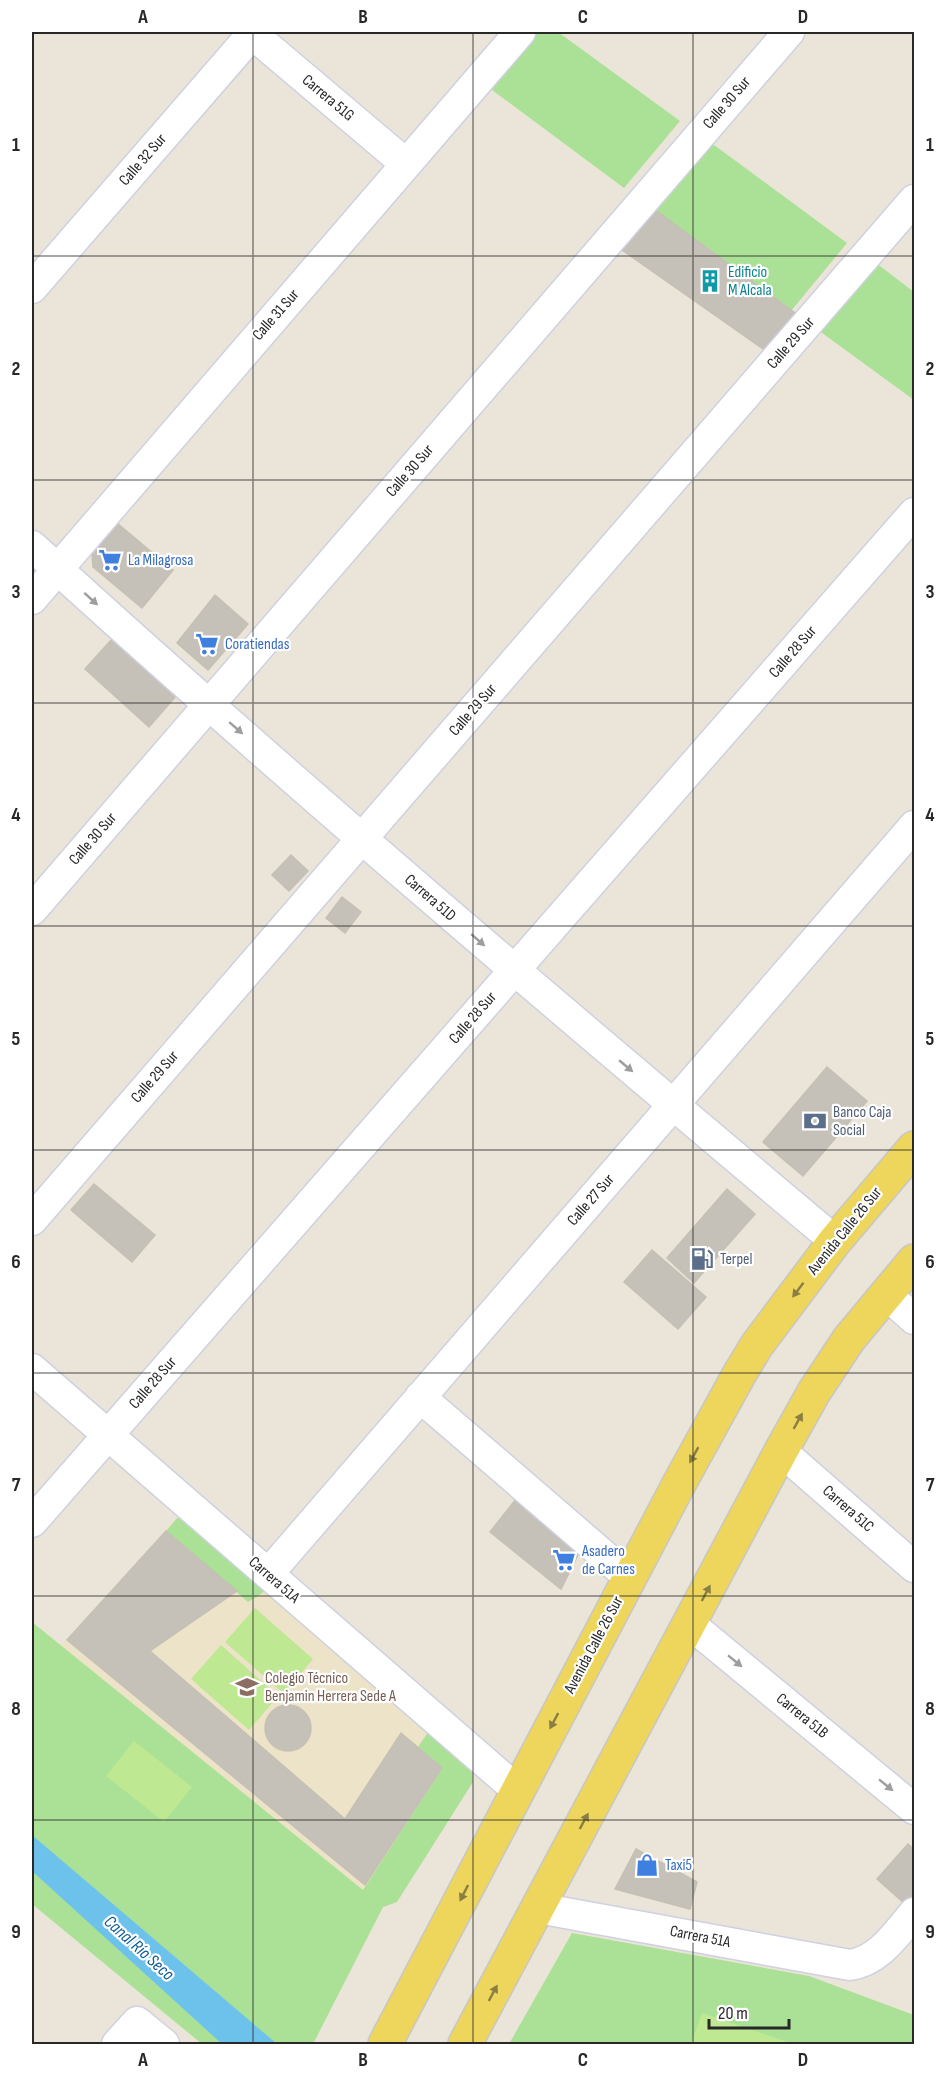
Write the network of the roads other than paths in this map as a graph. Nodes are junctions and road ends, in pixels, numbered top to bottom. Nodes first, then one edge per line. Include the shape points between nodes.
1 (252, 32) edge
2 (520, 32) edge
3 (789, 32) edge
4 (406, 164) junction
5 (915, 200) edge
6 (32, 288) edge
7 (915, 513) edge
8 (32, 546) edge
9 (57, 569) junction
10 (32, 599) edge
11 (209, 704) junction
12 (915, 826) edge
13 (362, 839) junction
14 (32, 910) edge
15 (514, 971) junction
16 (673, 1106) junction
17 (915, 1148) edge
18 (32, 1220) edge
19 (835, 1241) junction
20 (915, 1261) edge
21 (886, 1294) junction
22 (915, 1319) edge
23 (32, 1369) edge
24 (420, 1397) junction
25 (108, 1435) junction
26 (781, 1451) junction
27 (32, 1522) edge
28 (915, 1567) edge
29 (268, 1574) junction
30 (630, 1578) junction
31 (690, 1624) junction
32 (517, 1790) junction
33 (915, 1809) edge
34 (538, 1908) junction
35 (915, 1913) edge
36 (117, 2044) edge
37 (164, 2044) edge
38 (385, 2044) edge
39 (465, 2044) edge

1 - 4 street, Carrera 51G
1 - 6 street, Calle 32 Sur
2 - 4 street, Calle 31 Sur
3 - 11 street, Calle 30 Sur
4 - 9 street, Calle 31 Sur
5 - 13 street, Calle 29 Sur
7 - 15 street, Calle 28 Sur
8 - 9 street, Carrera 51D
9 - 10 street, Calle 31 Sur
9 -> 11 street, Carrera 51D
11 -> 13 street, Carrera 51D
11 - 14 street, Calle 30 Sur
12 - 16 street, Calle 27 Sur
13 -> 15 street, Carrera 51D
13 - 18 street, Calle 29 Sur
15 -> 16 street, Carrera 51D
15 - 25 street, Calle 28 Sur
16 - 19 street, Carrera 51D
16 - 24 street, Calle 27 Sur
17 - 19 main road, Avenida Calle 26 Sur
19 -> 30 main road, Avenida Calle 26 Sur via 757,1345
20 - 21 main road
21 - 22 street
26 -> 21 main road via 831,1364
23 - 25 street, Carrera 51A
24 - 29 street, Calle 27 Sur
24 - 30 street
25 - 27 street, Calle 28 Sur
25 - 29 street, Carrera 51A
26 - 28 street, Carrera 51C
31 -> 26 main road
29 - 32 street, Carrera 51A
30 -> 32 main road, Avenida Calle 26 Sur
31 -> 33 street, Carrera 51B
34 -> 31 main road
32 -> 38 main road, Avenida Calle 26 Sur
34 - 35 street, Carrera 51A via 850,1965 872,1959
39 -> 34 main road
36 - 37 street via 137,2022

